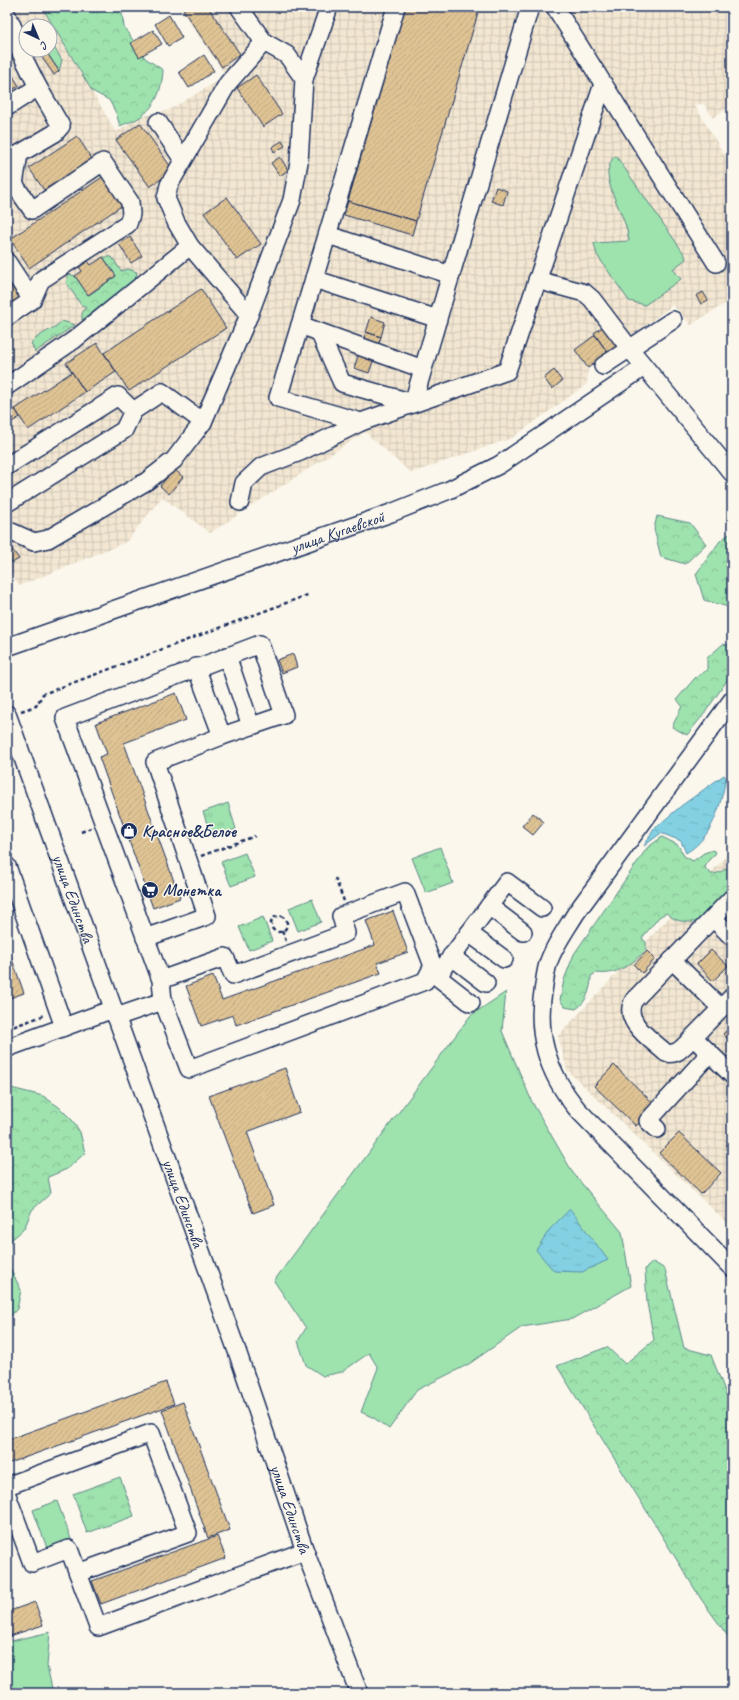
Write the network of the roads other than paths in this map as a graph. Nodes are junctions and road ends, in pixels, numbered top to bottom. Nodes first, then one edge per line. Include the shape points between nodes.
1 (239, 7) edge
2 (329, 7) edge
3 (396, 7) edge
4 (530, 7) edge
5 (555, 7) edge
6 (7, 15) edge
7 (264, 42) junction
8 (304, 78) junction
9 (603, 84) junction
10 (38, 87) junction
11 (7, 107) edge
12 (158, 122) dead end
13 (183, 160) junction
14 (11, 186) edge
15 (328, 235) junction
16 (190, 246) junction
17 (7, 262) edge
18 (716, 263) dead end
19 (451, 275) junction
20 (314, 279) junction
21 (537, 280) junction
22 (32, 300) junction
23 (249, 315) junction
24 (7, 317) edge
25 (438, 319) junction
26 (674, 320) dead end
27 (300, 325) junction
28 (319, 332) junction
29 (630, 349) junction
30 (603, 366) dead end
31 (644, 367) junction
32 (424, 369) junction
33 (7, 386) edge
34 (413, 403) junction
35 (133, 411) junction
36 (203, 422) junction
37 (361, 422) junction
38 (7, 466) edge
39 (732, 473) edge
40 (240, 502) dead end
41 (7, 503) edge
42 (7, 530) edge
43 (7, 647) edge
44 (227, 656) junction
45 (196, 668) junction
46 (732, 700) edge
47 (7, 714) edge
48 (251, 726) junction
49 (222, 736) junction
50 (7, 866) edge
51 (732, 898) edge
52 (489, 906) junction
53 (542, 908) dead end
54 (713, 918) junction
55 (523, 932) dead end
56 (469, 933) junction
57 (732, 937) edge
58 (145, 938) junction
59 (504, 959) dead end
60 (672, 960) junction
61 (442, 963) junction
62 (161, 980) junction
63 (486, 983) dead end
64 (163, 1001) junction
65 (471, 1003) dead end
66 (727, 1003) edge
67 (115, 1013) junction
68 (64, 1027) junction
69 (693, 1037) junction
70 (7, 1048) edge
71 (710, 1053) junction
72 (732, 1075) edge
73 (657, 1129) dead end
74 (732, 1268) edge
75 (7, 1486) edge
76 (7, 1495) edge
77 (305, 1551) junction
78 (78, 1573) junction
79 (359, 1693) edge

1 - 7 street
2 - 8 street
3 - 15 street
4 - 19 street
5 - 9 street
6 - 10 street via 19,49
7 - 8 street via 287,55
7 - 13 street via 228,83
8 - 23 street via 299,162 292,200
9 - 18 street
9 - 21 street
10 - 11 street
10 - 14 street via 61,126 55,133 19,154
12 - 13 street
13 - 16 street via 169,185 166,198
14 - 22 street via 32,210 104,162 130,202 131,214 128,224 41,280
15 - 19 street
15 - 20 street
16 - 23 street
16 - 33 street via 74,340
17 - 22 street
19 - 25 street
20 - 25 street
20 - 27 street
21 - 29 street via 585,293
21 - 34 street via 507,371
22 - 24 street
23 - 36 street
25 - 32 street
26 - 29 street
27 - 28 street
27 - 37 street via 278,398
28 - 32 street
28 - 34 street via 342,383
29 - 30 street
29 - 31 street
31 - 39 street
31 - 43 street, улица Кугаевской via 500,465 449,490 391,513
32 - 34 street
34 - 37 street
35 - 36 street via 162,392
35 - 38 street via 118,396
35 - 41 street via 124,430
36 - 42 street via 174,460 147,481 48,538 34,542
37 - 40 street via 300,452 261,467 244,483
44 - 45 street
44 - 48 street
44 - 48 street via 260,644 284,714
45 - 49 street
45 - 58 street via 65,718
46 - 74 street via 576,913 548,963 540,1005 540,1021 548,1058 556,1080 565,1094
47 - 67 street, улица Единства
48 - 49 street
49 - 58 street via 155,762 207,916
50 - 68 street
51 - 54 street
52 - 53 street via 508,882
52 - 55 street
52 - 56 street
54 - 57 street
54 - 60 street
56 - 59 street
56 - 61 street
58 - 62 street
60 - 66 street
60 - 69 street via 634,1000 630,1014 634,1022 666,1053 679,1051
61 - 62 street via 405,892 341,916 346,933 233,975 225,957
61 - 63 street
61 - 64 street via 425,981 189,1069
61 - 65 street via 439,978
62 - 64 street
64 - 67 street
66 - 69 street
67 - 68 street
67 - 77 street, улица Единства via 237,1351
68 - 70 street
69 - 71 street
71 - 72 street
71 - 73 street via 648,1121
75 - 78 street via 151,1433 188,1533
76 - 78 street via 32,1563 70,1550
77 - 78 street via 98,1627
77 - 79 street, улица Единства

